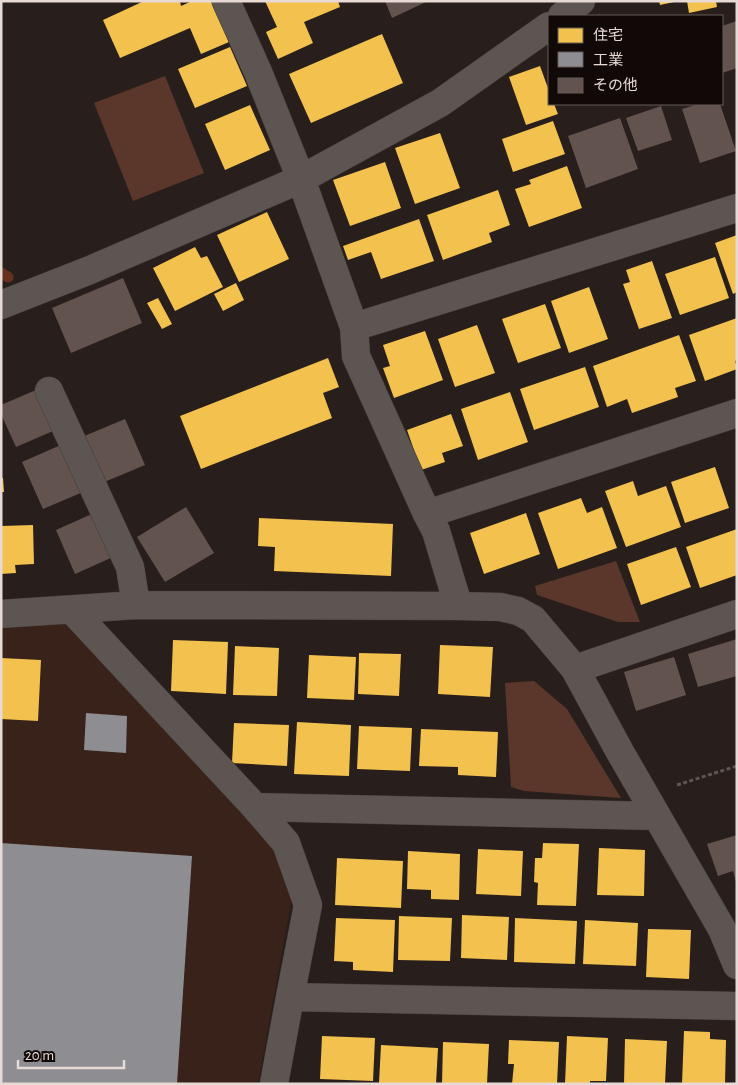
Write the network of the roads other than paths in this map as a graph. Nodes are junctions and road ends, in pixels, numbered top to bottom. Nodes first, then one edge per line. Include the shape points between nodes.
1 (226, 1) edge
2 (581, 1) edge
3 (563, 15) edge
4 (548, 27) edge
5 (301, 179) junction
6 (737, 208) edge
7 (1, 305) edge
8 (354, 327) junction
9 (49, 391) dead end
10 (737, 413) edge
11 (427, 514) junction
12 (136, 605) junction
13 (459, 606) junction
14 (72, 610) junction
15 (1, 614) edge
16 (737, 614) edge
17 (575, 669) junction
18 (651, 806) junction
19 (255, 807) junction
20 (729, 926) edge
21 (737, 965) edge
22 (290, 997) junction
23 (737, 1006) edge
24 (274, 1084) edge

1 - 5 street
2 - 3 street
4 - 5 street via 440,103
5 - 7 street
5 - 8 street
6 - 8 street
8 - 11 street via 356,356
9 - 12 street via 130,567
10 - 11 street
11 - 13 street via 436,531
12 - 13 street
12 - 14 street
13 - 17 street via 500,607 533,619
14 - 15 street
14 - 19 street
16 - 17 street
17 - 18 street
18 - 19 street
18 - 20 street
19 - 22 street via 286,843 308,905
20 - 21 street
22 - 23 street
22 - 24 street

